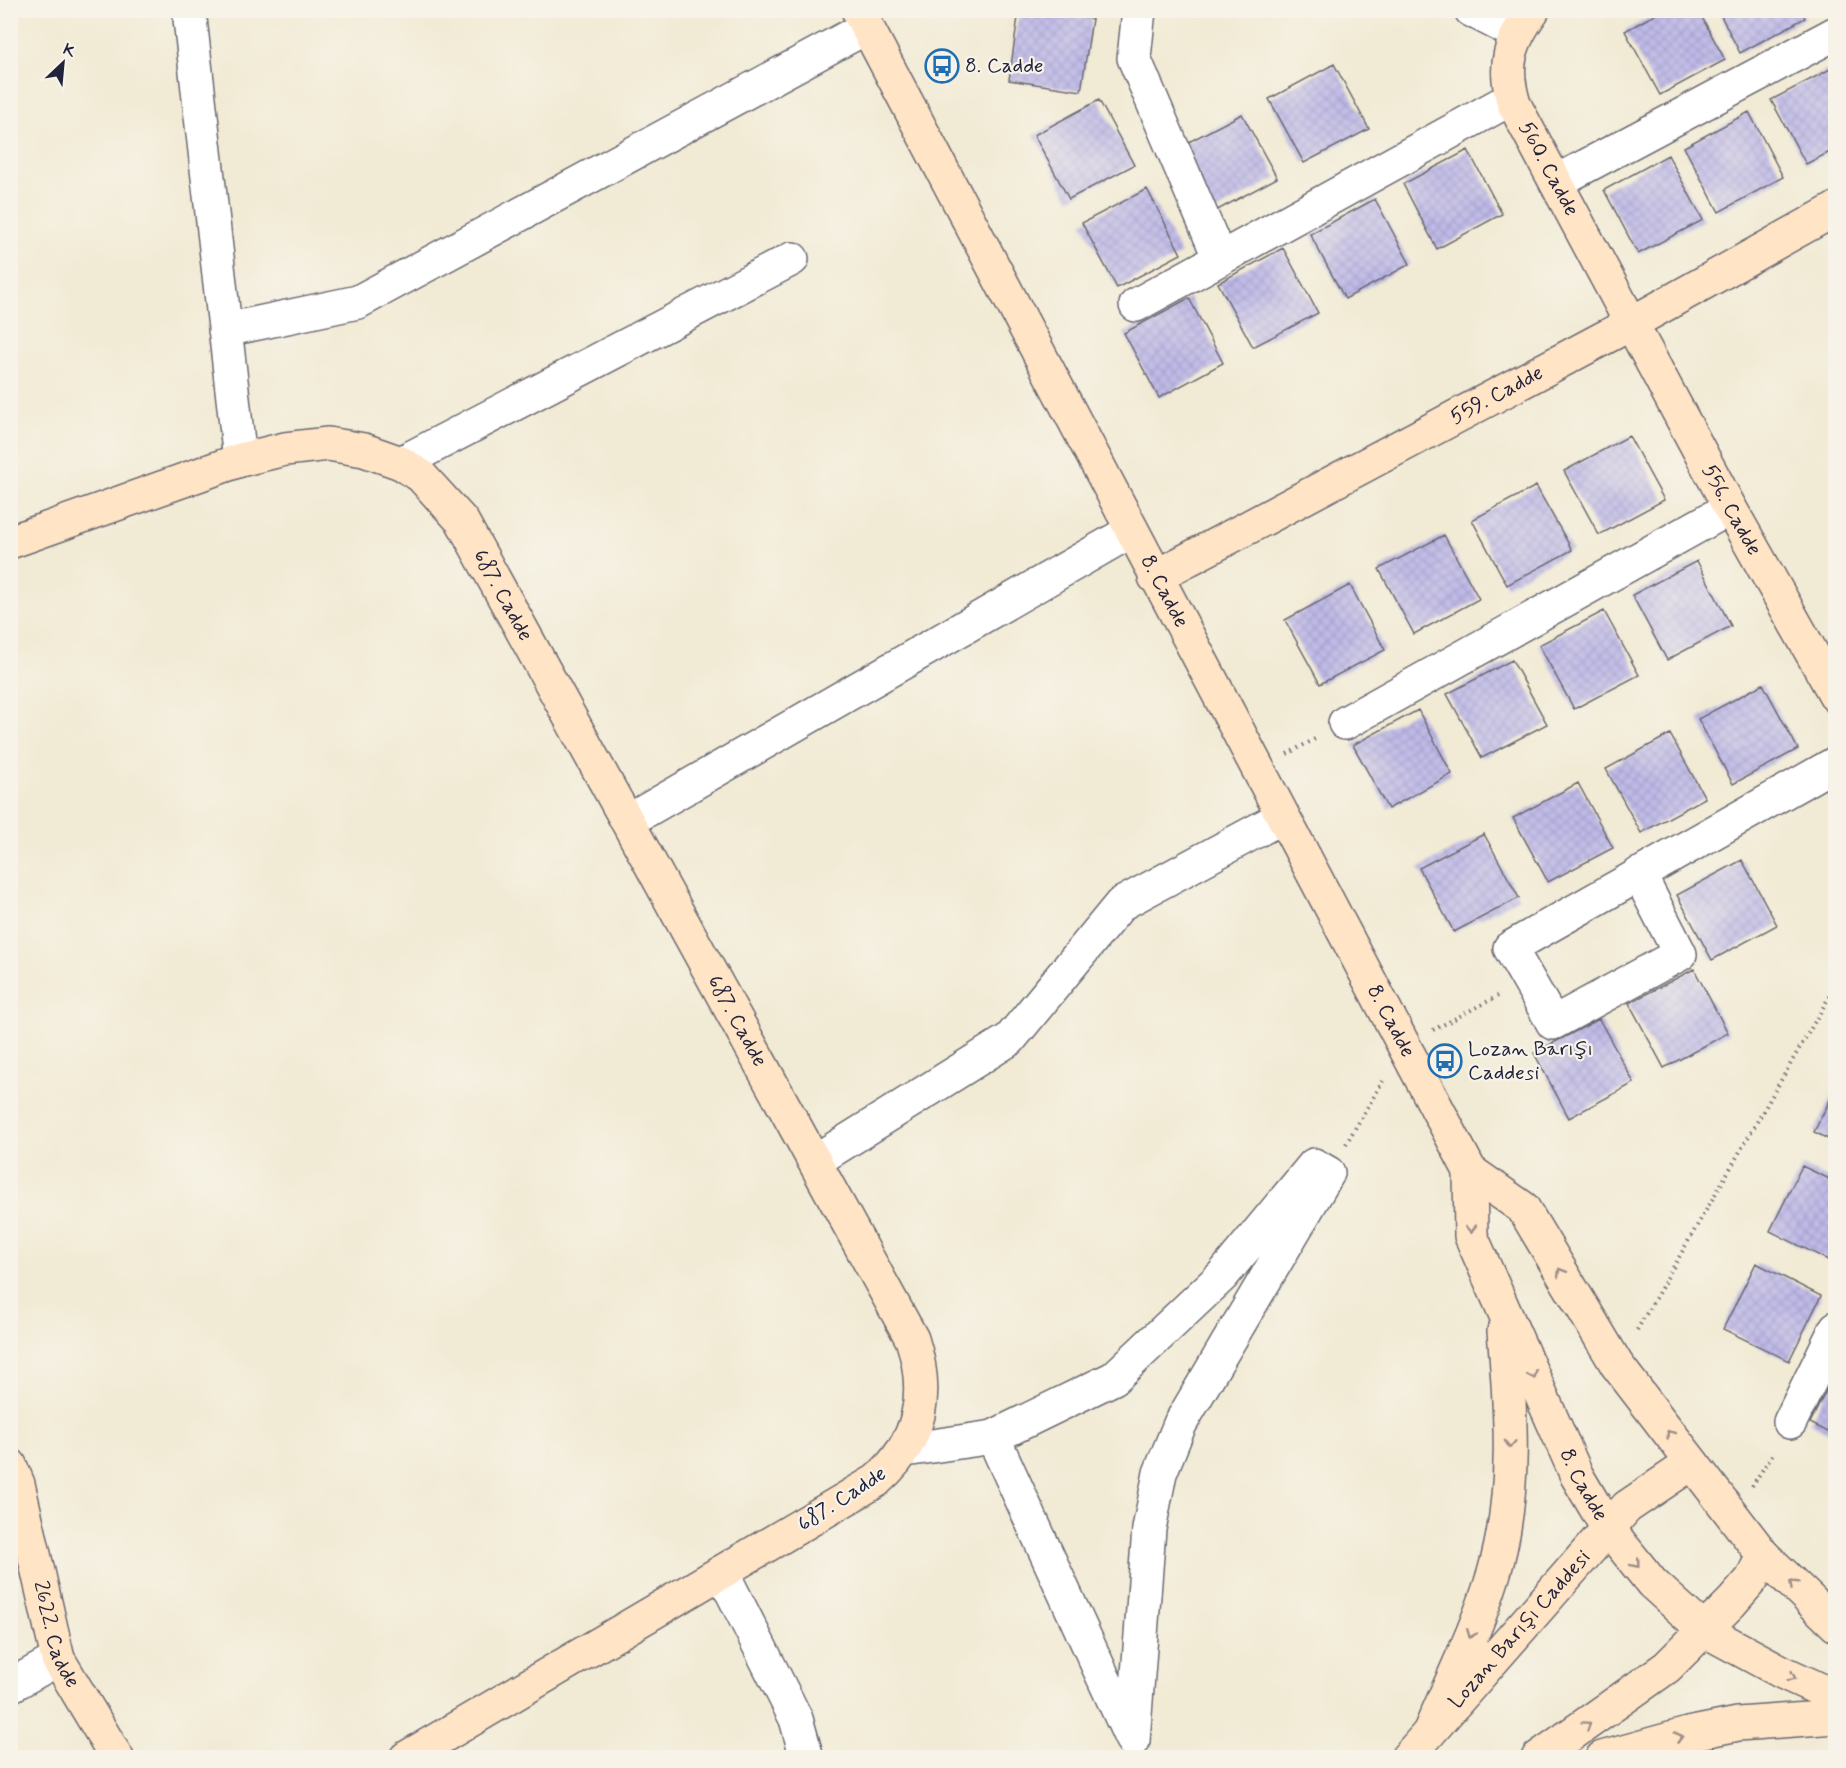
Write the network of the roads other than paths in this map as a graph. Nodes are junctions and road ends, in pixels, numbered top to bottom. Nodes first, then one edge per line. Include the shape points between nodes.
1 (189, 10) edge
2 (1139, 10) edge
3 (1471, 10) edge
4 (862, 19) edge
5 (1524, 22) edge
6 (1836, 33) edge
7 (1512, 98) junction
8 (1556, 182) junction
9 (1836, 209) edge
10 (792, 259) dead end
11 (1220, 259) junction
12 (1136, 305) dead end
13 (1632, 323) junction
14 (225, 330) junction
15 (240, 460) junction
16 (401, 463) junction
17 (1730, 508) junction
18 (1131, 531) junction
19 (10, 542) edge
20 (1155, 577) junction
21 (1836, 696) edge
22 (1345, 723) road end
23 (1836, 763) edge
24 (1282, 817) junction
25 (628, 821) junction
26 (1639, 874) junction
27 (815, 1161) junction
28 (1470, 1171) junction
29 (1502, 1302) junction
30 (1836, 1329) edge
31 (1790, 1422) road end
32 (993, 1437) junction
33 (905, 1450) junction
34 (1692, 1463) junction
35 (10, 1465) edge
36 (1607, 1527) junction
37 (1763, 1555) junction
38 (722, 1572) junction
39 (1836, 1625) edge
40 (1704, 1630) junction
41 (58, 1659) junction
42 (10, 1686) edge
43 (1836, 1697) edge
44 (1836, 1717) edge
45 (1430, 1731) junction
46 (1137, 1749) edge
47 (117, 1758) edge
48 (406, 1758) edge
49 (807, 1758) edge
50 (1407, 1758) edge
51 (1538, 1758) edge
52 (1602, 1758) edge

1 - 14 street
2 - 11 street via 1134,58
3 - 5 street
4 - 14 street via 358,302
4 - 18 main road, 8. Cadde
5 - 7 main road, 560. Cadde via 1508,57
6 - 8 street
7 - 8 main road, 560. Cadde
7 - 11 street
8 - 13 main road, 560. Cadde
9 - 13 main road, 559. Cadde
10 - 16 street
11 - 12 street
13 - 17 main road, 556. Cadde
13 - 20 main road, 559. Cadde
14 - 15 street
15 - 16 main road, 687. Cadde via 285,448 328,444 364,450
15 - 19 main road, 687. Cadde
16 - 25 main road, 687. Cadde via 421,476 462,521
17 - 21 main road, 556. Cadde
17 - 22 street
18 - 20 main road, 8. Cadde
18 - 25 street
20 - 24 main road, 8. Cadde
23 - 26 street
24 - 27 street via 1121,904 1010,1039
24 - 28 main road, 8. Cadde
25 - 27 main road, 687. Cadde
26 - 26 street via 1510,948 1553,1023 1680,954
27 - 33 main road, 687. Cadde via 902,1317 919,1362 920,1403
28 -> 29 main road, 8. Cadde via 1471,1236
34 -> 28 main road, 8. Cadde via 1617,1365 1523,1208
29 -> 36 main road, 8. Cadde via 1577,1476
29 -> 45 main road via 1510,1398 1504,1530 1481,1610
30 - 31 street
32 - 33 street
32 - 46 street
32 - 46 street via 1114,1378 1222,1276 1314,1165 1328,1173 1180,1424 1160,1473 1149,1529
33 - 38 main road, 687. Cadde via 868,1486
34 - 36 main road, Lozan Barışı Caddesi via 1627,1507
34 - 37 main road, 8. Cadde
35 - 41 main road, 2622. Cadde via 18,1484
36 -> 40 main road, 8. Cadde via 1652,1583
36 - 45 main road, Lozan Barışı Caddesi
39 -> 37 main road, 8. Cadde
37 - 40 main road via 1752,1579
38 - 48 main road, 687. Cadde
38 - 49 street via 796,1719
40 -> 43 main road, 8. Cadde
51 -> 40 main road via 1667,1667
41 - 42 street
41 - 47 main road, 2622. Cadde
52 -> 44 main road via 1738,1724
45 - 50 main road, Lozan Barışı Caddesi

